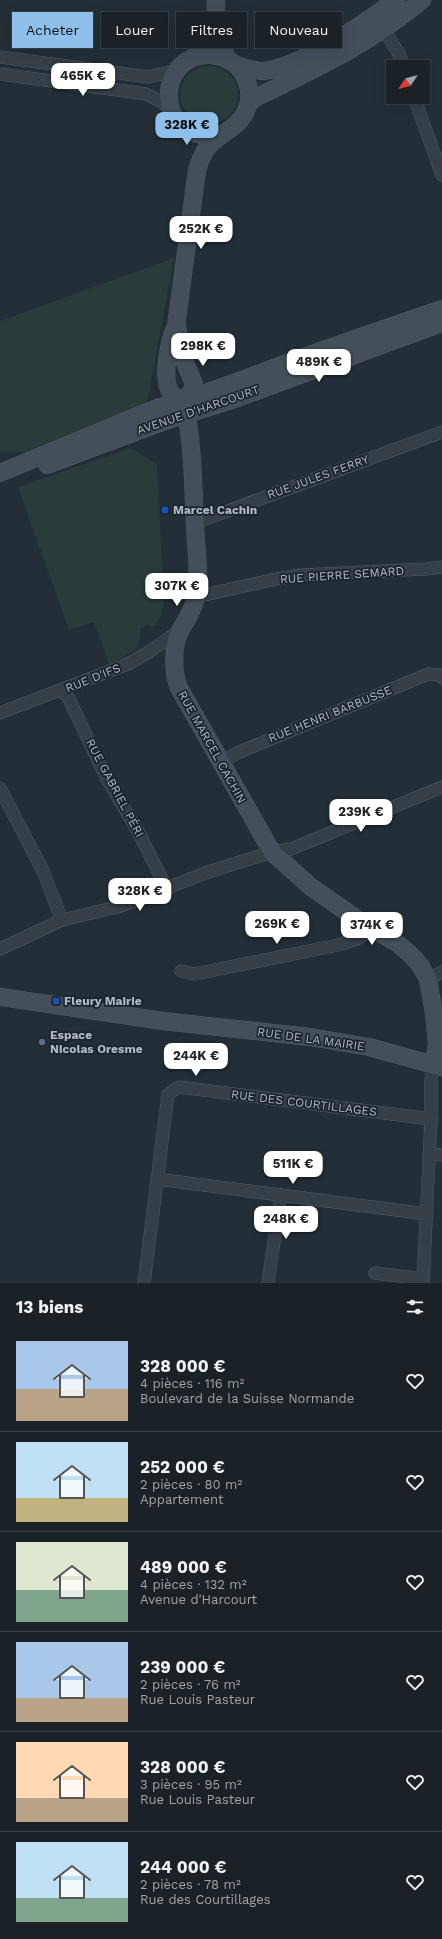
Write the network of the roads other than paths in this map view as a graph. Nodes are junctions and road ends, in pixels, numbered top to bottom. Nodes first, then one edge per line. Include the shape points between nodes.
1 (396, 0) edge
2 (422, 0) edge
3 (216, 7) edge
4 (384, 30) junction
5 (0, 57) edge
6 (401, 60) edge
7 (232, 63) junction
8 (183, 65) junction
9 (0, 74) edge
10 (249, 104) junction
11 (417, 104) edge
12 (172, 111) junction
13 (188, 130) junction
14 (223, 134) junction
15 (197, 170) junction
16 (442, 175) edge
17 (442, 309) edge
18 (442, 323) edge
19 (176, 326) junction
20 (185, 407) junction
21 (442, 432) edge
22 (0, 473) edge
23 (0, 483) edge
24 (195, 523) junction
25 (442, 567) edge
26 (196, 597) junction
27 (180, 630) junction
28 (442, 678) edge
29 (62, 691) junction
30 (0, 713) edge
31 (220, 763) junction
32 (442, 787) edge
33 (0, 788) edge
34 (272, 852) junction
35 (166, 887) junction
36 (62, 920) junction
37 (373, 929) junction
38 (0, 949) edge
39 (181, 970) dead end
40 (435, 975) edge
41 (0, 997) edge
42 (438, 1066) edge
43 (431, 1119) junction
44 (430, 1154) junction
45 (442, 1155) edge
46 (157, 1178) junction
47 (281, 1195) junction
48 (427, 1214) junction
49 (375, 1273) dead end
50 (423, 1281) edge
51 (268, 1282) dead end
52 (144, 1283) edge

1 - 7 main road via 337,39 281,66 261,71
2 - 4 main road
3 - 7 main road via 218,40
3 - 8 main road via 210,32 202,49
4 - 6 street
4 - 10 main road via 342,55 254,98
5 - 8 street via 149,77
7 - 8 main road via 214,55 206,55
7 - 10 main road via 243,74 248,84
8 - 12 main road via 169,90
9 - 12 street via 146,94 162,102
10 - 14 main road via 238,124
11 - 16 street
12 - 13 main road via 181,125
13 - 14 main road via 200,135
13 - 15 main road via 194,143
14 - 15 main road via 205,151
15 - 19 main road
17 - 20 main road via 301,358
18 - 20 main road, AVENUE D'HARCOURT via 229,401
19 - 20 main road via 183,358 194,384
19 - 20 main road via 167,362 168,387 172,395
20 - 22 main road, AVENUE D'HARCOURT via 157,408
20 - 23 main road, AVENUE D'HARCOURT
20 - 24 main road, RUE MARCEL CACHIN via 192,447
21 - 24 street, RUE JULES FERRY
24 - 26 main road, RUE MARCEL CACHIN
25 - 26 street, RUE PIERRE SEMARD via 301,575
26 - 27 main road, RUE MARCEL CACHIN via 188,620
27 - 29 street, RUE D'IFS via 128,664
27 - 31 main road, RUE MARCEL CACHIN via 175,652 176,682
28 - 31 street, RUE HENRI BARBUSSE via 440,675 428,674 237,753
29 - 30 street, RUE D'IFS
29 - 35 street, RUE GABRIEL PÉRI via 69,699 106,777 139,833
31 - 34 main road, RUE MARCEL CACHIN
32 - 34 street via 291,849
33 - 36 street via 43,871
34 - 35 street
34 - 37 main road, RUE MARCEL CACHIN via 311,887
35 - 36 street via 121,906
36 - 38 street
37 - 39 street via 357,939 338,945 195,974
37 - 40 main road, RUE MARCEL CACHIN via 396,943
40 - 42 main road via 434,1014
41 - 42 main road, RUE DE LA MAIRIE via 115,1015 310,1037 369,1047
42 - 43 street via 431,1079
43 - 44 street
43 - 46 street, RUE DES COURTILLAGES via 179,1087 168,1095
44 - 45 street
44 - 48 street
46 - 47 street
46 - 52 street, RUE DES COURTILLAGES
47 - 48 street
47 - 51 street
48 - 50 street
49 - 50 street

